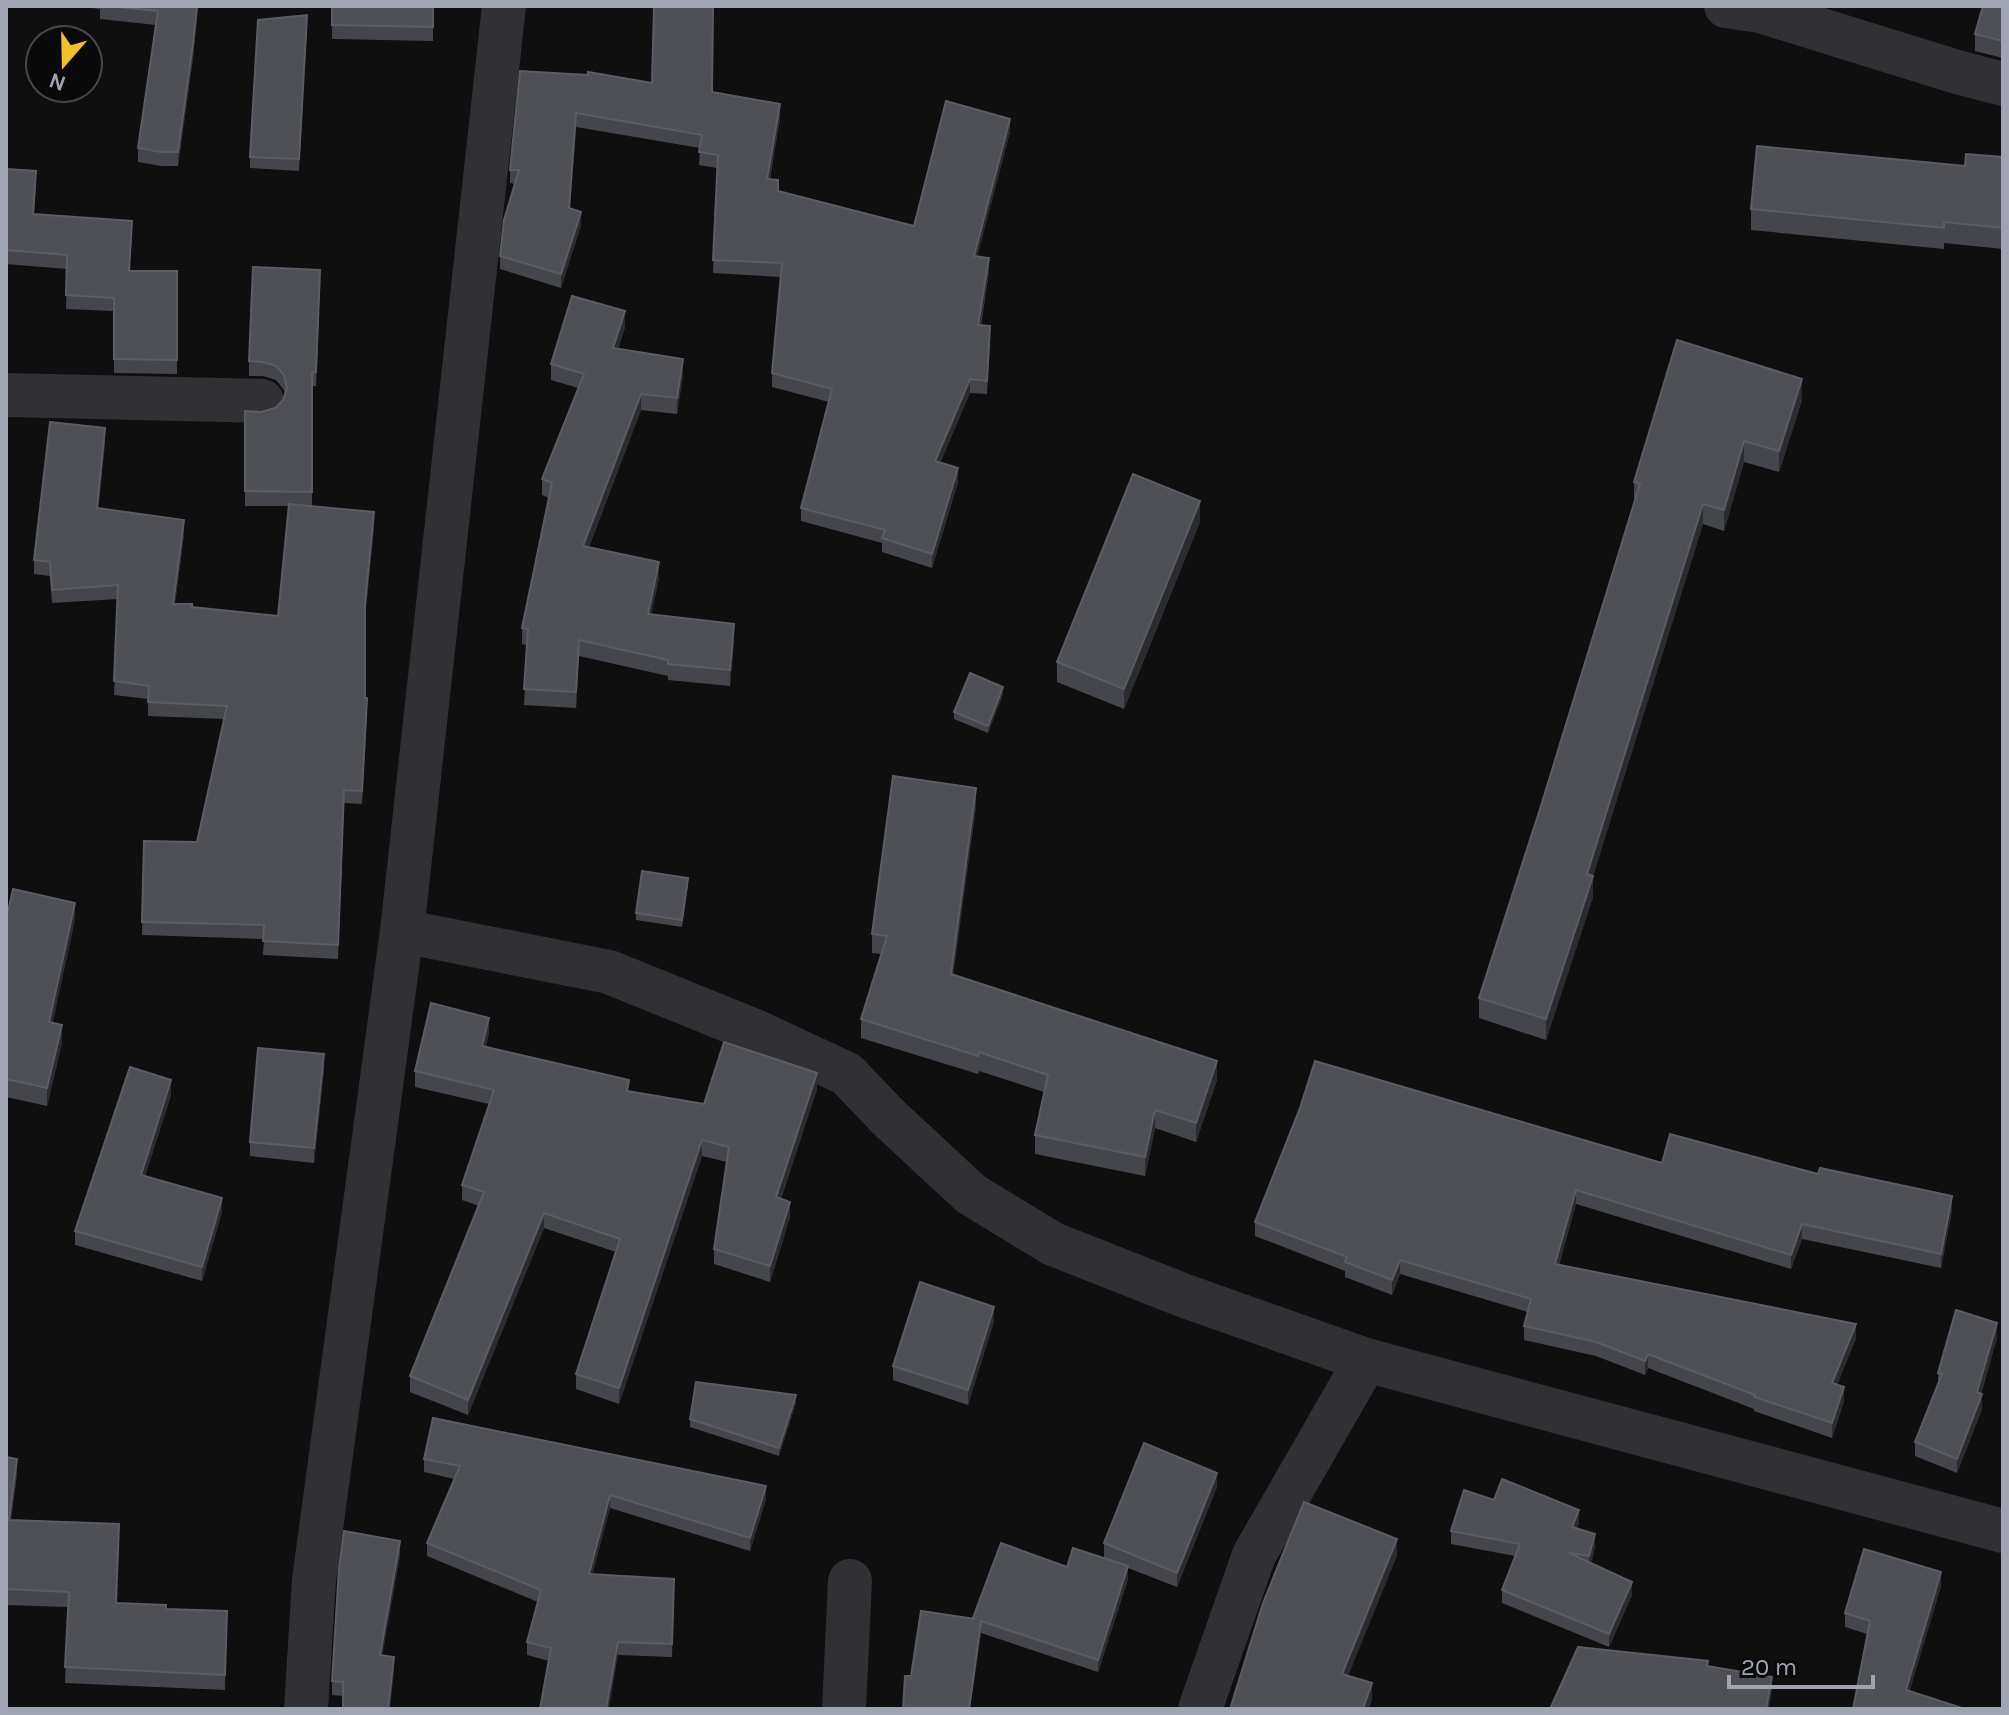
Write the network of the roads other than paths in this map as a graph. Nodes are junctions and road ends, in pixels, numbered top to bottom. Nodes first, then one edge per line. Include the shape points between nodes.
1 (504, 6) edge
2 (1726, 6) edge
3 (2003, 84) edge
4 (6, 395) edge
5 (262, 401) dead end
6 (402, 931) junction
7 (1366, 1360) junction
8 (2003, 1531) edge
9 (850, 1581) dead end
10 (306, 1709) edge
11 (844, 1709) edge
12 (1200, 1709) edge

1 - 6 street
2 - 3 street via 1760,11
4 - 5 street
6 - 7 street via 609,972 757,1032 847,1074 971,1194 1053,1244
6 - 10 street via 314,1580
7 - 8 street
7 - 12 street via 1254,1555
9 - 11 street

